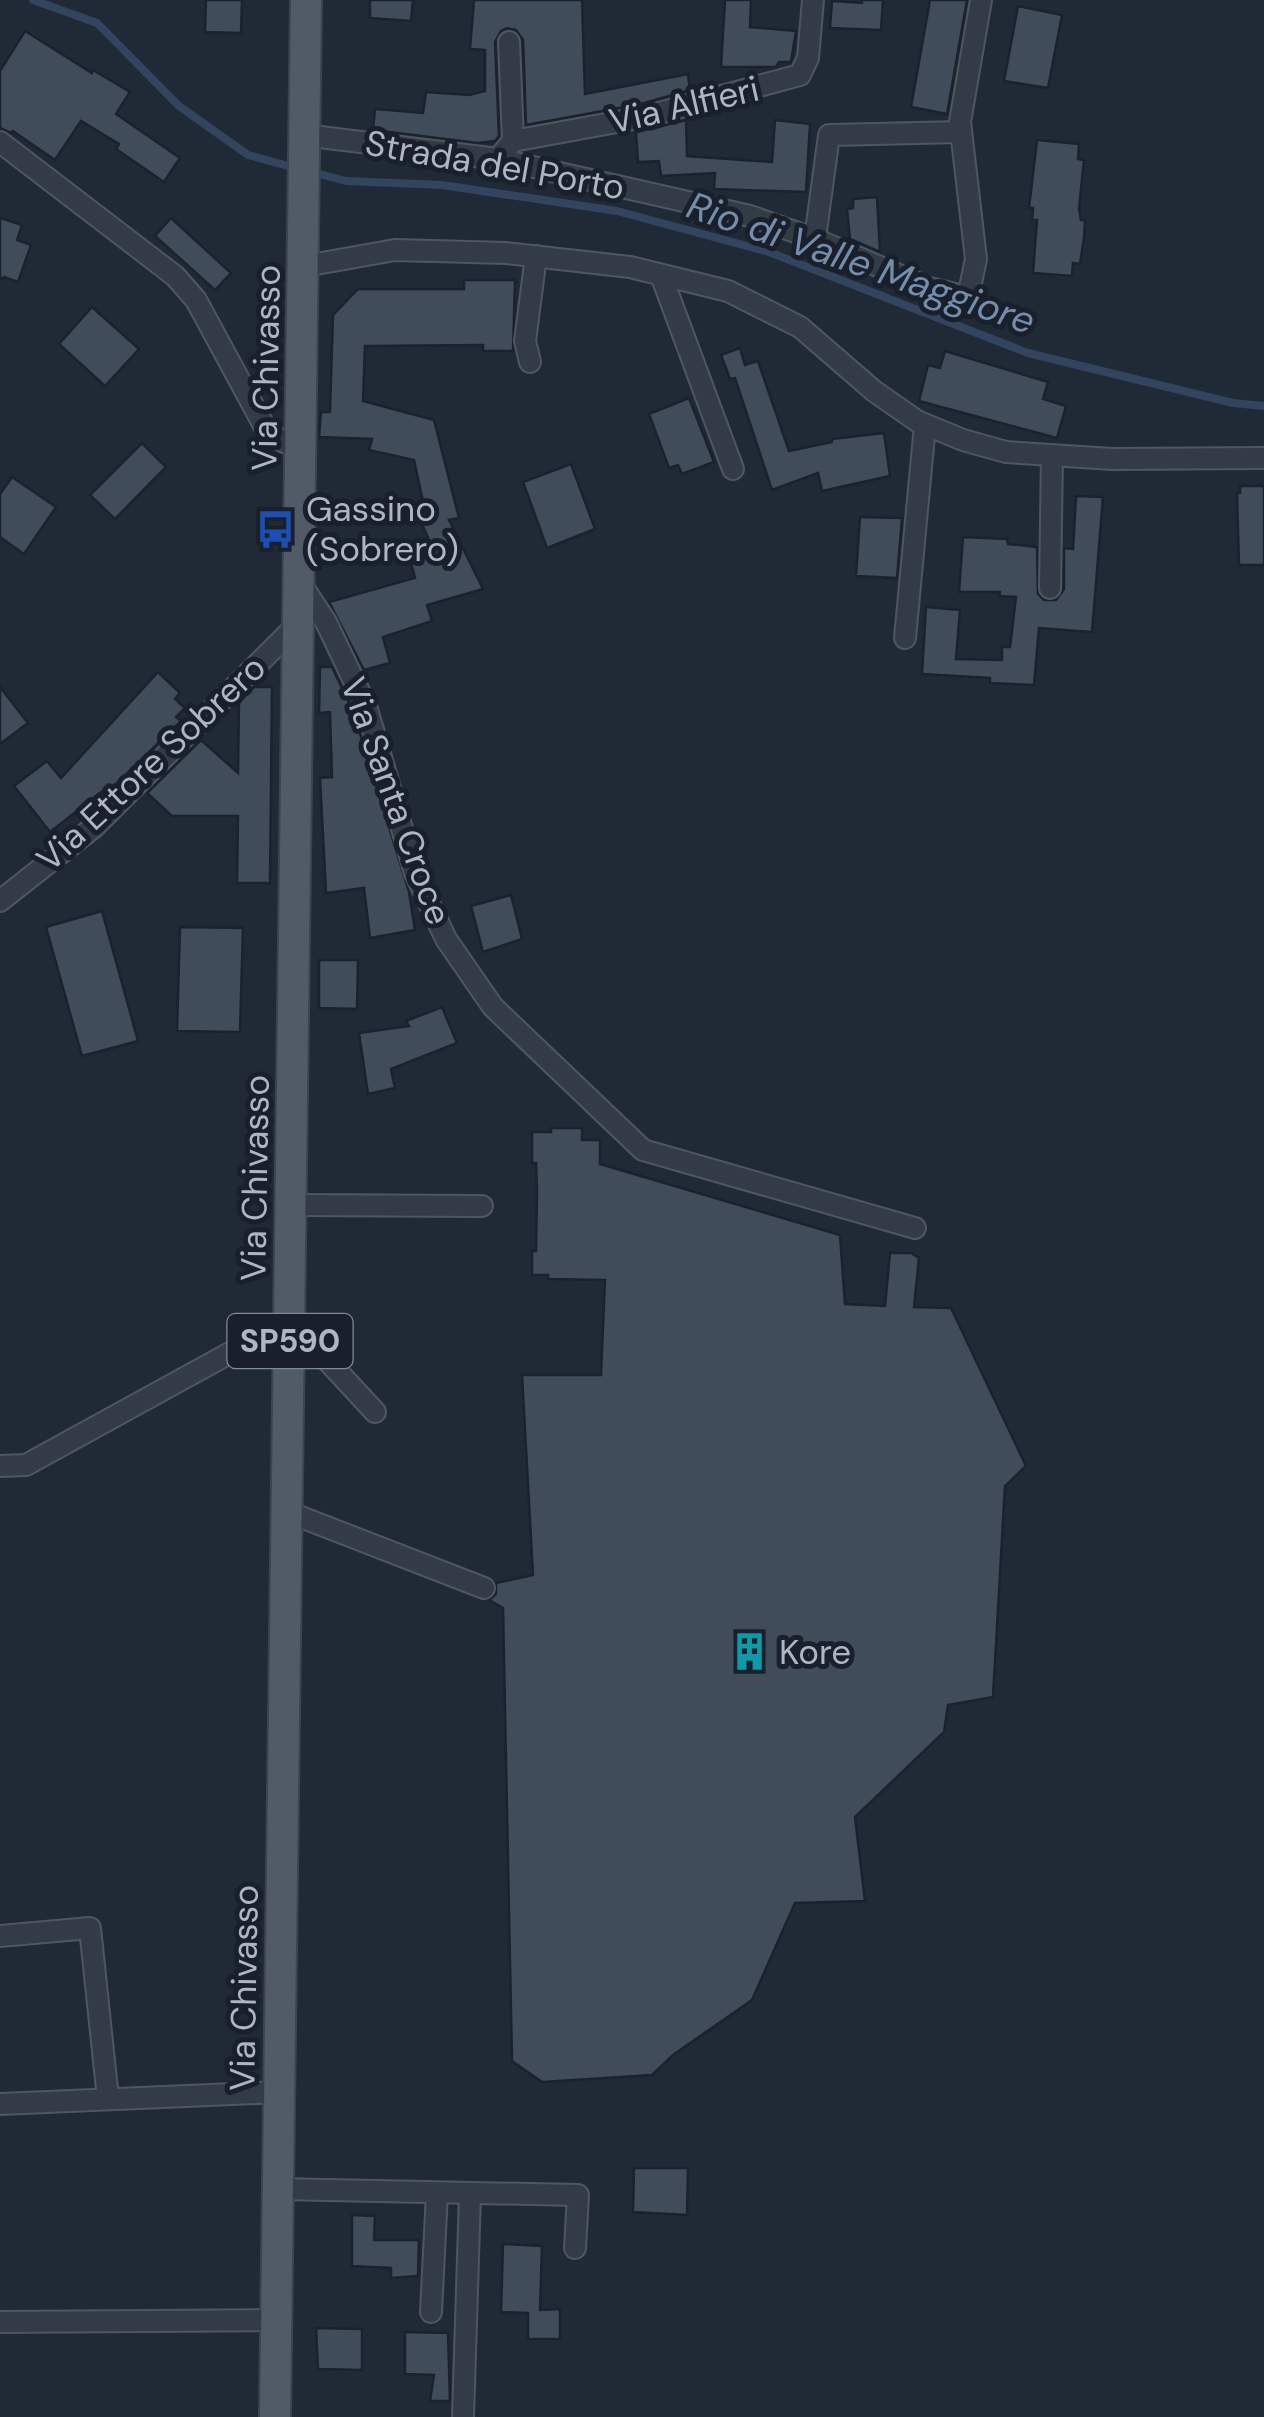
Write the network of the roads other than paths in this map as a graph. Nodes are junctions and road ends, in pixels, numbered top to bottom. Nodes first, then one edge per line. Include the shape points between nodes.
1 (306, 0) edge
2 (813, 0) edge
3 (980, 0) edge
4 (509, 42) dead end
5 (961, 132) junction
6 (304, 135) junction
7 (512, 141) junction
8 (0, 142) edge
9 (498, 159) junction
10 (814, 239) junction
11 (536, 256) junction
12 (304, 266) junction
13 (660, 274) junction
14 (530, 362) dead end
15 (925, 425) junction
16 (302, 446) junction
17 (1052, 455) junction
18 (1264, 458) edge
19 (733, 470) dead end
20 (300, 583) junction
21 (1050, 588) dead end
22 (300, 622) junction
23 (905, 638) dead end
24 (0, 901) edge
25 (292, 1205) junction
26 (482, 1206) dead end
27 (915, 1228) dead end
28 (290, 1320) junction
29 (375, 1412) dead end
30 (0, 1466) edge
31 (288, 1512) junction
32 (484, 1588) dead end
33 (0, 1936) edge
34 (280, 2092) junction
35 (108, 2098) junction
36 (0, 2104) edge
37 (278, 2189) junction
38 (438, 2193) junction
39 (470, 2194) junction
40 (576, 2248) dead end
41 (431, 2312) dead end
42 (277, 2320) junction
43 (0, 2322) edge
44 (275, 2417) edge
45 (463, 2417) edge

1 - 6 main road, Via Chivasso / SP590
2 - 7 street, Via Alfieri via 800,75 644,117
3 - 5 street
4 - 7 street
5 - 10 street via 829,135
5 - 10 street, Strada del Porto via 976,260 968,296 929,288
6 - 9 street, Strada del Porto
6 - 12 main road, Via Chivasso / SP590
7 - 9 street
8 - 16 street via 175,276 196,300 268,433
9 - 10 street, Strada del Porto via 750,216
11 - 12 street via 395,250
11 - 13 street
11 - 14 street via 524,341
12 - 16 main road, Via Chivasso / SP590
13 - 15 street via 728,291 800,327
13 - 19 street
15 - 17 street via 1006,452
15 - 23 street
16 - 20 main road, Via Chivasso / SP590
17 - 18 street
17 - 21 street
20 - 22 main road, Via Chivasso / SP590
20 - 27 street, Via Santa Croce via 366,706 414,873 446,939 493,1007 643,1150
22 - 24 street, Via Ettore Sobrero via 94,827
22 - 25 main road, Via Chivasso / SP590
25 - 26 street
25 - 28 main road, Via Chivasso / SP590
28 - 29 street
28 - 30 street via 26,1465
28 - 31 main road, Via Chivasso / SP590
31 - 32 street
31 - 34 main road, Via Chivasso / SP590
33 - 35 street via 90,1928
34 - 35 street
34 - 37 main road, Via Chivasso / SP590
35 - 36 street
37 - 38 street
37 - 42 main road, Via Chivasso / SP590
38 - 39 street
38 - 41 street
39 - 40 street via 578,2195
39 - 45 street
42 - 43 street
42 - 44 main road, Via Chivasso / SP590

